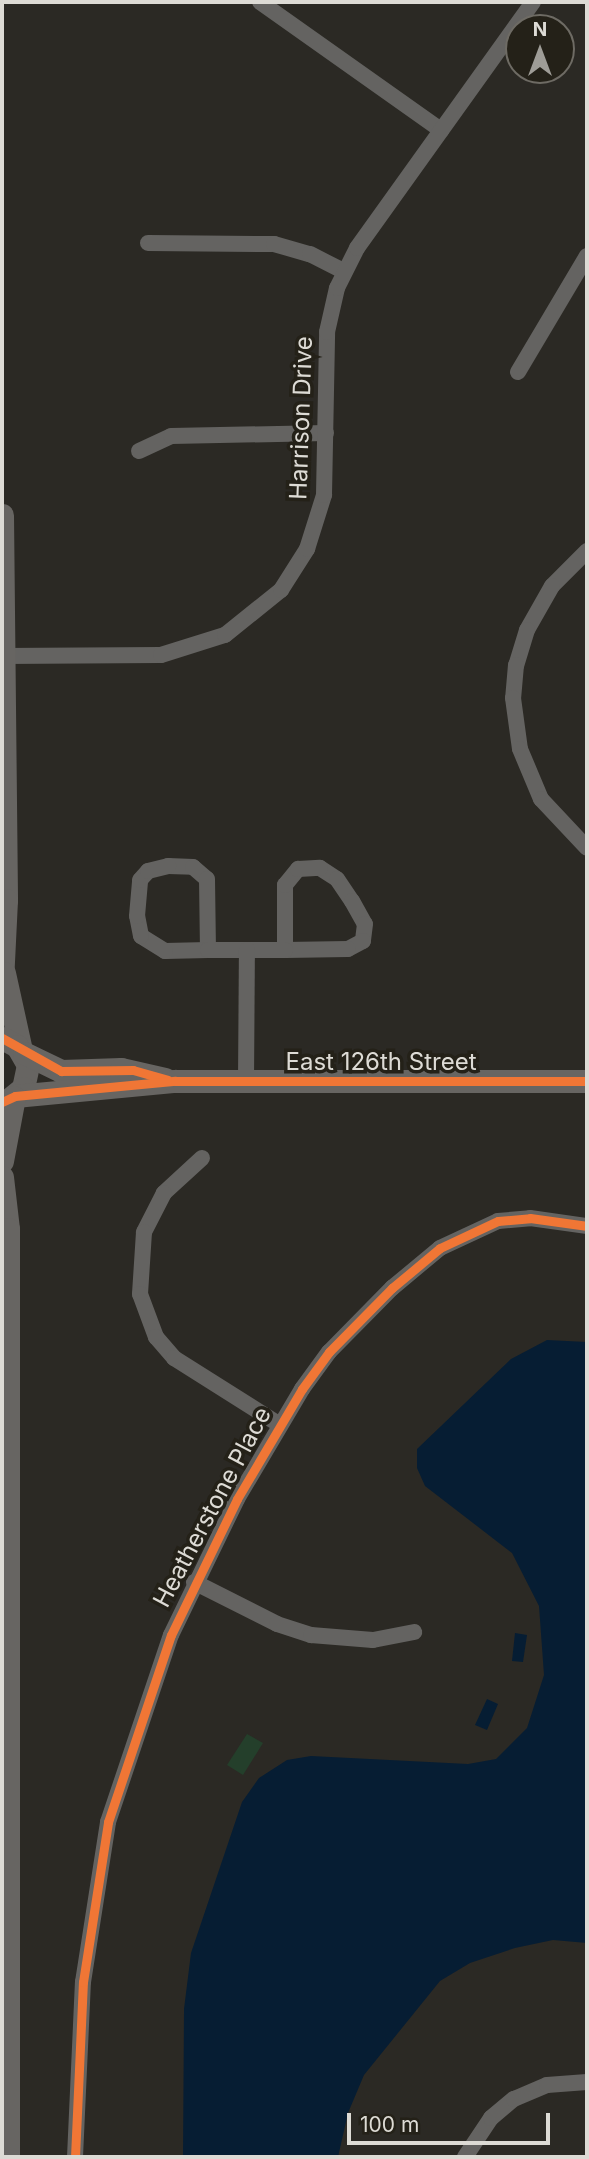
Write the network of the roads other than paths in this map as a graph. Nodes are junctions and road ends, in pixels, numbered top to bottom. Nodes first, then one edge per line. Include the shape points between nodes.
1 (260, 2) edge
2 (533, 2) edge
3 (441, 131) junction
4 (148, 243) dead end
5 (587, 256) edge
6 (344, 271) junction
7 (518, 372) dead end
8 (326, 433) junction
9 (139, 451) dead end
10 (2, 515) edge
11 (587, 551) edge
12 (2, 656) edge
13 (587, 848) edge
14 (208, 950) junction
15 (247, 950) junction
16 (285, 950) junction
17 (3, 978) edge
18 (16, 1047) edge
19 (175, 1081) junction
20 (587, 1081) edge
21 (246, 1082) junction
22 (10, 1098) edge
23 (202, 1158) dead end
24 (2, 1161) edge
25 (2, 1177) edge
26 (587, 1226) edge
27 (280, 1425) junction
28 (194, 1582) junction
29 (414, 1632) dead end
30 (4, 1741) edge
31 (587, 2082) edge
32 (8, 2157) edge
33 (75, 2157) edge
34 (465, 2157) edge

1 - 3 street
2 - 3 street, Harrison Drive
3 - 6 street, Harrison Drive
4 - 6 street via 274,244 310,254
5 - 7 street
6 - 8 street, Harrison Drive via 327,332
8 - 9 street via 171,436
8 - 12 street, Harrison Drive via 324,495 307,549 282,590 248,621 211,642 161,655
10 - 12 street
11 - 13 street via 552,586 527,630 516,665 513,698 520,749 541,799
12 - 17 street
14 - 14 street via 206,879 185,865 148,871 137,889 143,940 165,951
14 - 15 street
15 - 16 street
15 - 21 street
16 - 16 street via 348,949 363,941 365,924 330,873 309,868 290,874 284,899
17 - 18 street
18 - 19 street, East 126th Street via 61,1071 133,1070
18 - 22 street via 28,1077
19 - 21 street, East 126th Street
19 - 22 street, East 126th Street
20 - 21 street, East 126th Street
22 - 24 street
23 - 27 street via 164,1194 145,1232 140,1294 156,1337 174,1358
25 - 30 street via 8,1229
26 - 27 street, Heatherstone Place via 530,1218 498,1222 440,1248 336,1344
27 - 28 street, Heatherstone Place
28 - 29 street via 277,1624 311,1635 373,1640
28 - 33 street, Heatherstone Place via 132,1743 108,1822 83,1982
30 - 32 street
31 - 34 street via 547,2085 514,2099 485,2126

